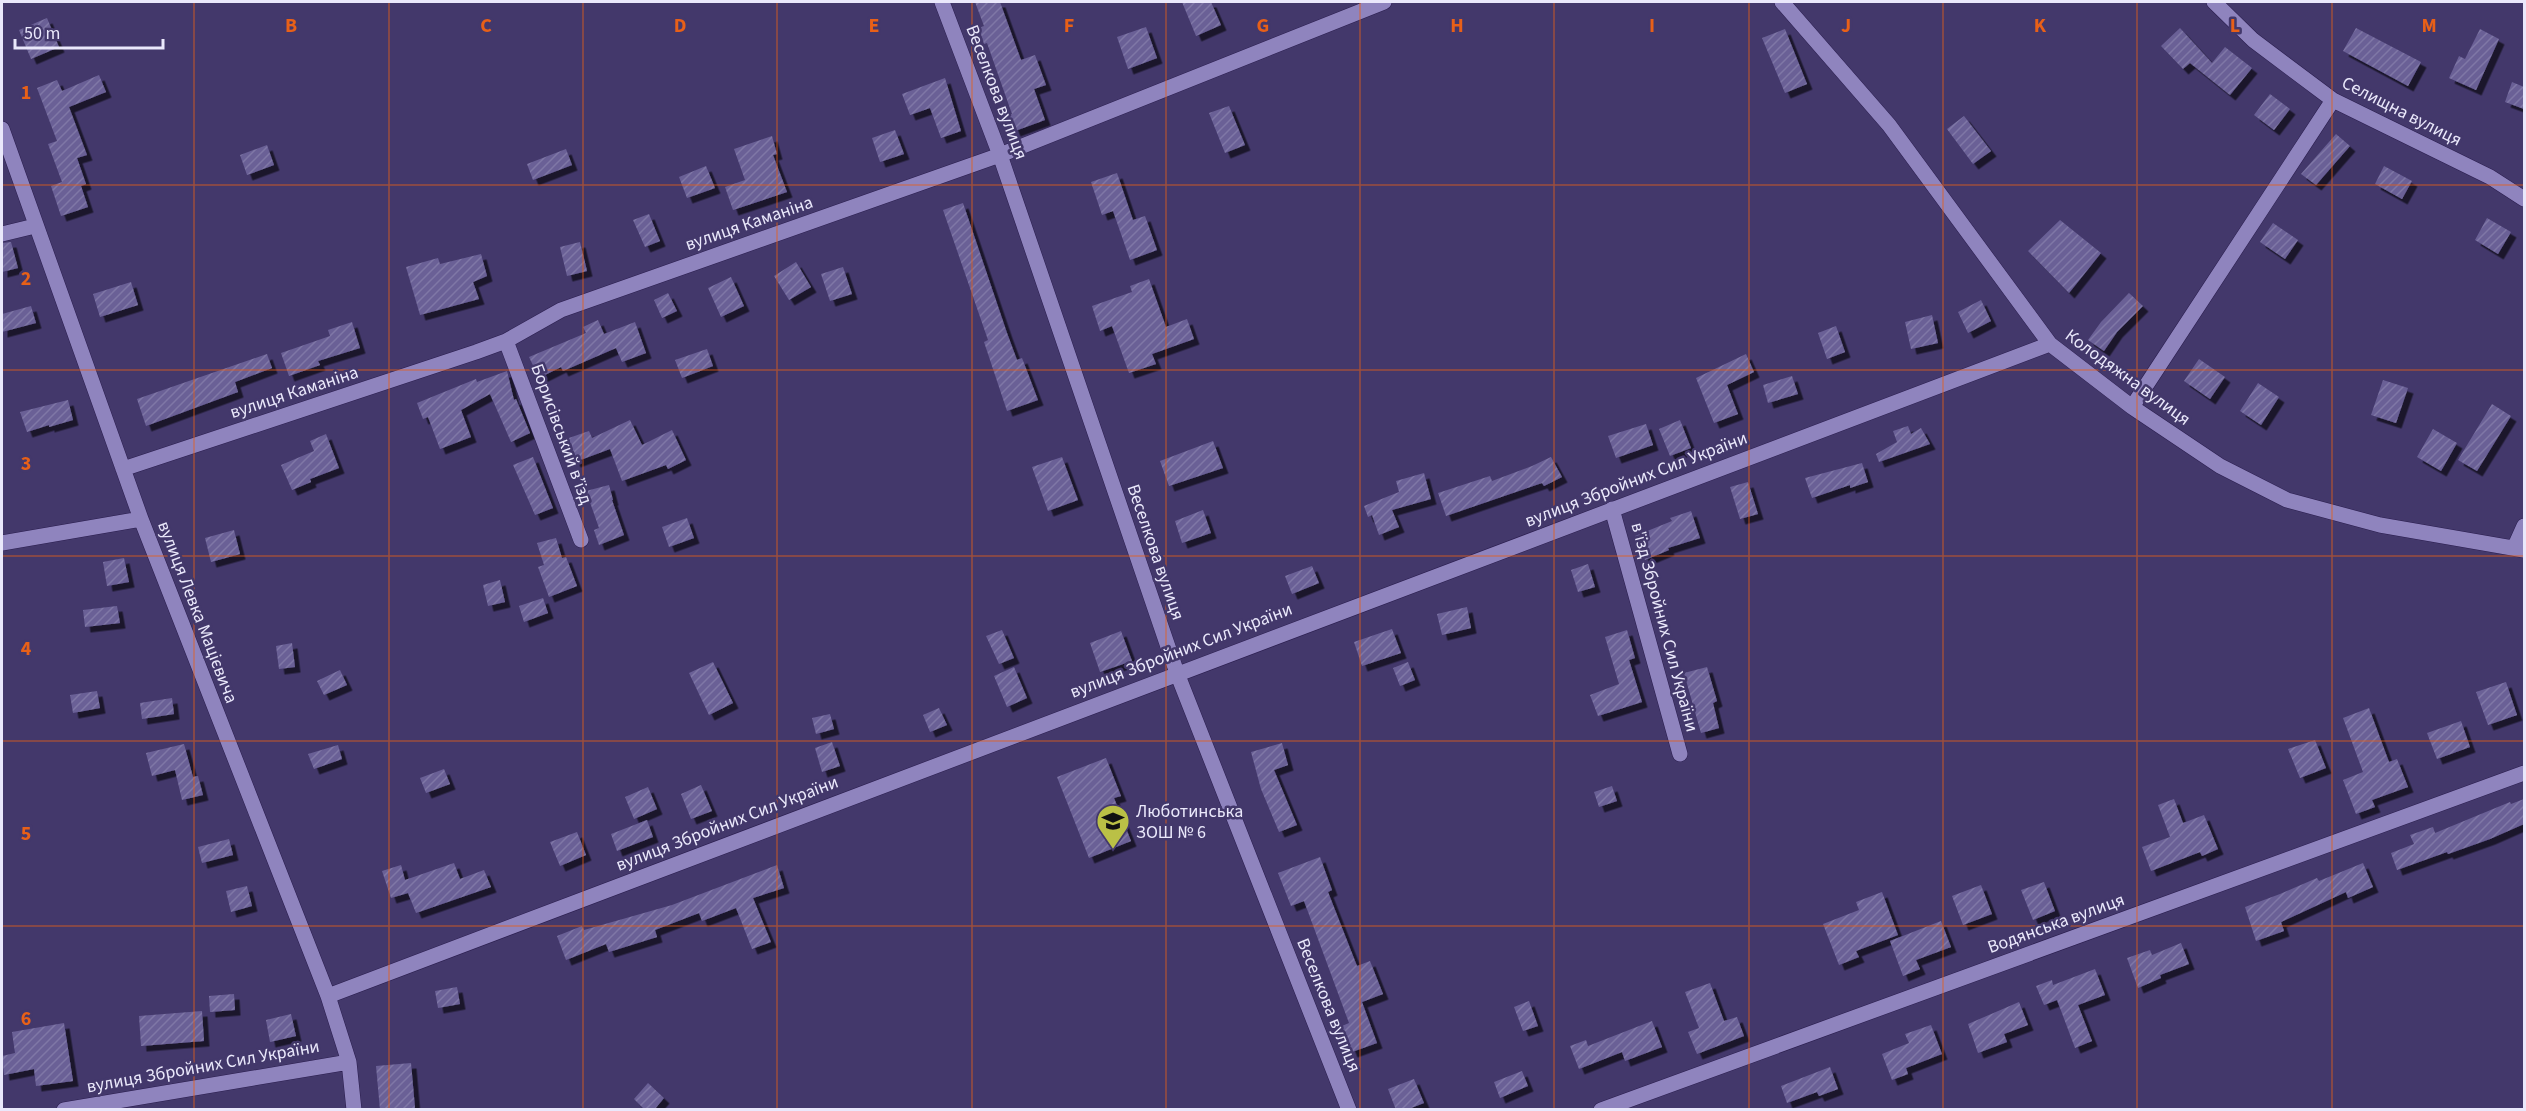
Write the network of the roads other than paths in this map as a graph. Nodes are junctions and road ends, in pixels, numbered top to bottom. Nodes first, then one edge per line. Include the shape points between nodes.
1 (942, 2) edge
2 (1384, 2) edge
3 (1782, 2) edge
4 (2214, 2) edge
5 (2333, 100) junction
6 (2, 129) edge
7 (1000, 155) junction
8 (2524, 199) edge
9 (35, 226) junction
10 (2, 234) edge
11 (506, 341) junction
12 (2050, 344) junction
13 (2132, 407) junction
14 (123, 469) junction
15 (1612, 509) junction
16 (141, 519) junction
17 (2524, 526) edge
18 (581, 540) dead end
19 (2, 543) edge
20 (2520, 548) edge
21 (1177, 673) junction
22 (1680, 754) dead end
23 (2524, 773) edge
24 (328, 996) junction
25 (349, 1062) junction
26 (64, 1110) edge
27 (354, 1110) edge
28 (1349, 1110) edge
29 (1601, 1110) edge

1 - 7 street, Веселкова вулиця
2 - 7 street, вулиця Каманіна
3 - 12 street, Колодяжна вулиця via 1889,125
4 - 5 street, Селищна вулиця via 2253,40
5 - 8 street, Селищна вулиця via 2490,177
5 - 13 street
6 - 9 street, вулиця Левка Мацієвича
7 - 11 street, вулиця Каманіна via 561,310
7 - 21 street, Веселкова вулиця
9 - 10 street
9 - 14 street, вулиця Левка Мацієвича
11 - 14 street, вулиця Каманіна
11 - 18 street, Борисівський в’їзд
12 - 13 street, Колодяжна вулиця
12 - 15 street, вулиця Збройних Сил України
13 - 20 street, Колодяжна вулиця via 2220,466 2287,500 2380,525
14 - 16 street, вулиця Левка Мацієвича
15 - 21 street, вулиця Збройних Сил України
15 - 22 street, в'їзд Збройних Сил України
16 - 19 street
16 - 24 street, вулиця Левка Мацієвича
17 - 20 street
21 - 24 street, вулиця Збройних Сил України
21 - 28 street, Веселкова вулиця
23 - 29 street, Водянська вулиця
24 - 25 street, вулиця Левка Мацієвича
25 - 26 street, вулиця Збройних Сил України
25 - 27 street, вулиця Левка Мацієвича

